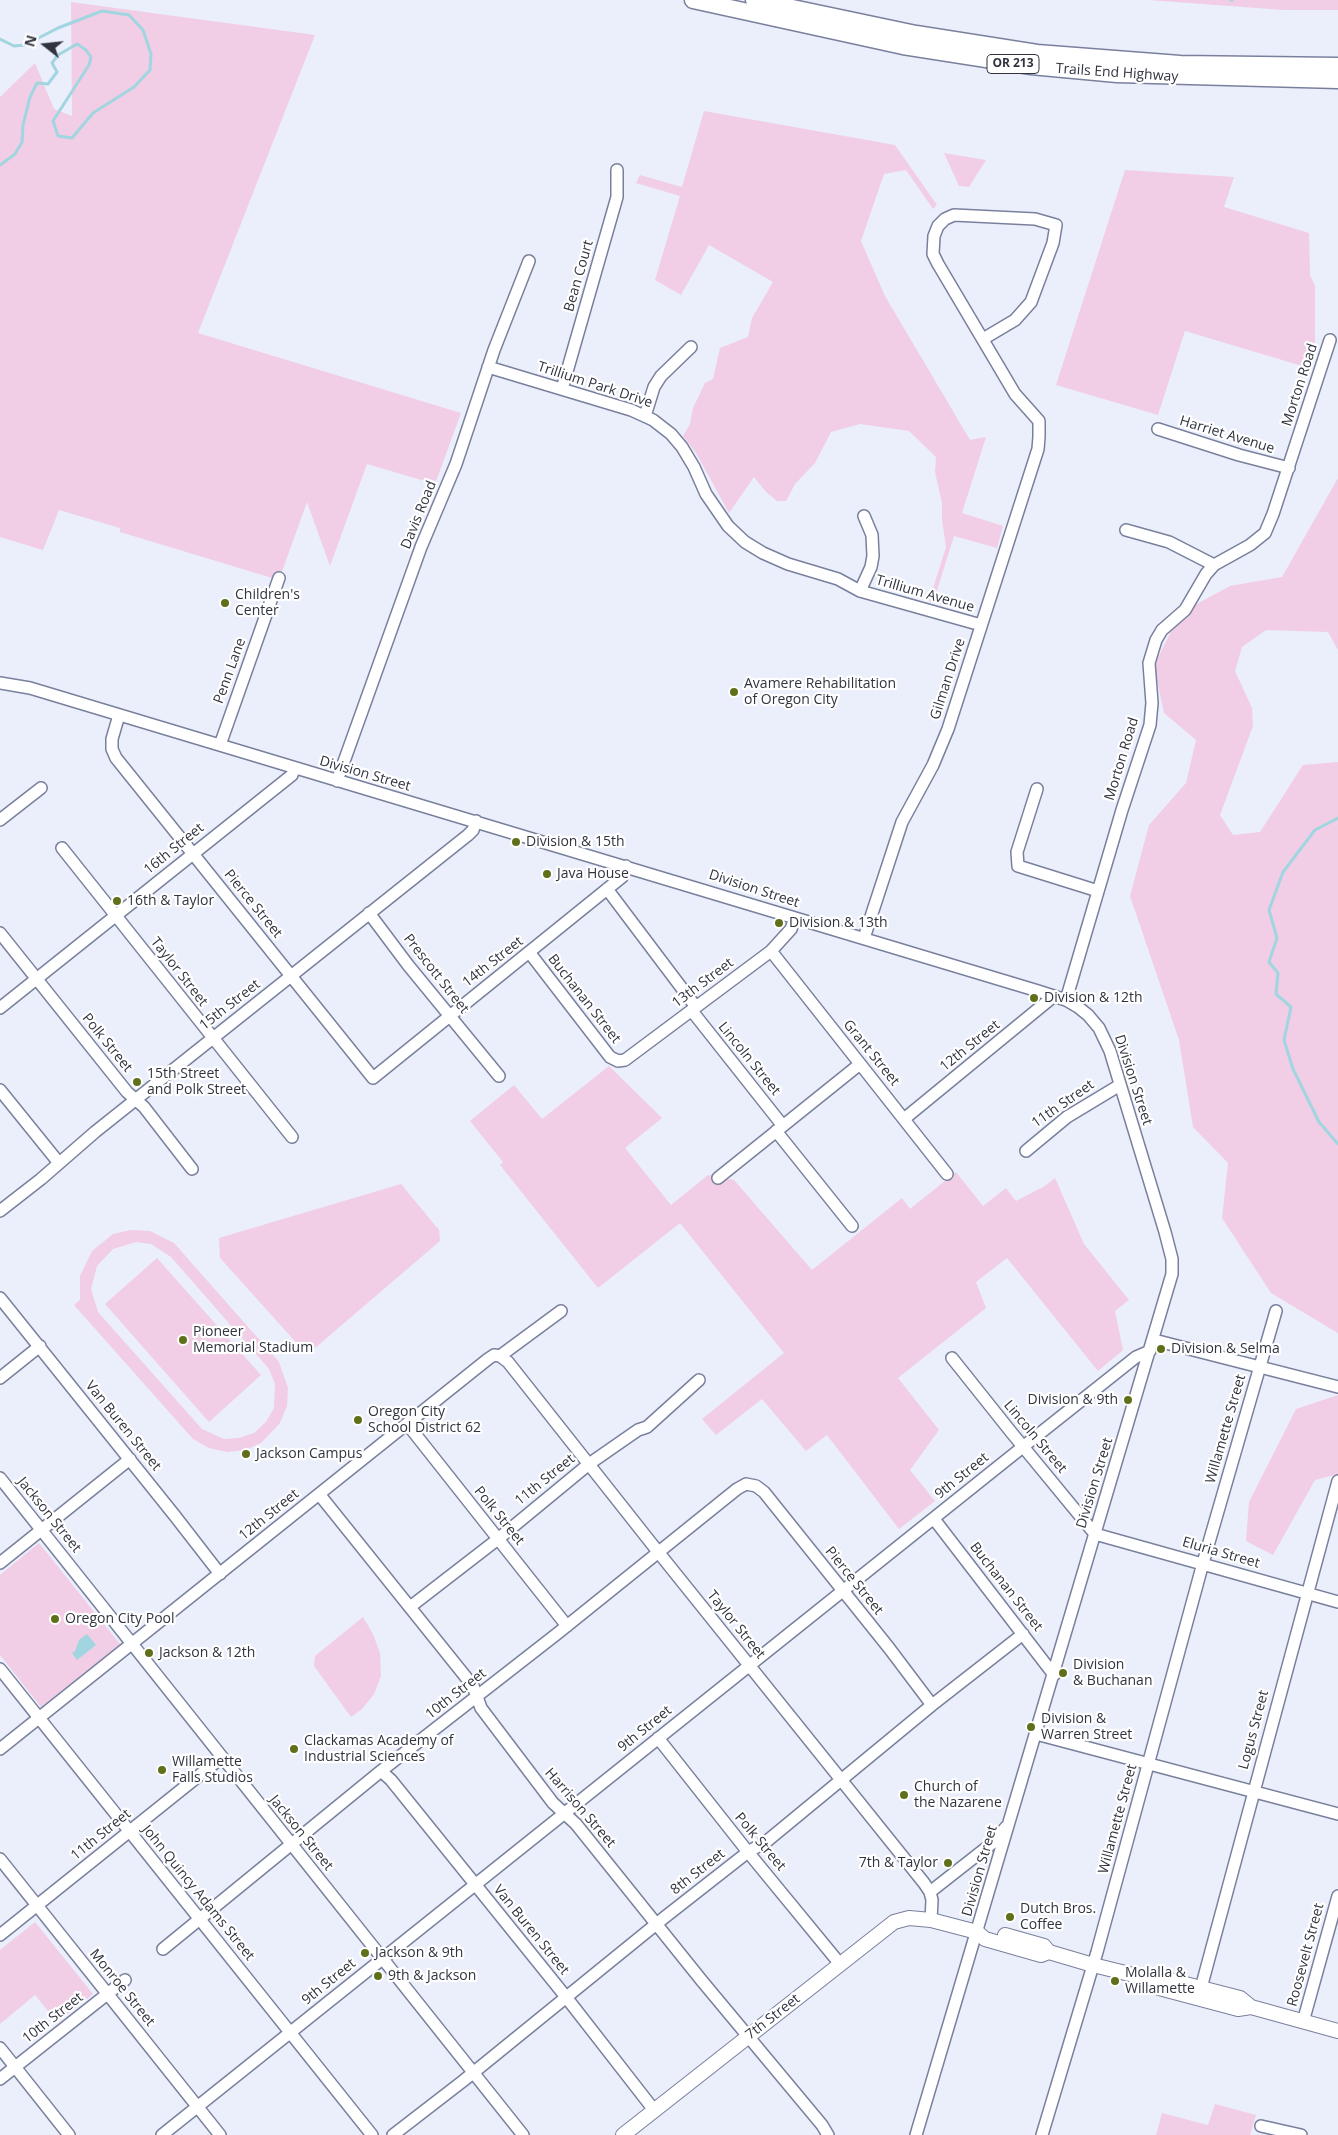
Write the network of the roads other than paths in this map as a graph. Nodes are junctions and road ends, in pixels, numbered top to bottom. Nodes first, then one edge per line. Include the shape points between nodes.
1 (693, 0) edge
2 (754, 0) edge
3 (1338, 66) edge
4 (1338, 80) edge
5 (617, 170) dead end
6 (529, 262) dead end
7 (983, 339) junction
8 (1330, 340) dead end
9 (691, 347) dead end
10 (488, 367) junction
11 (562, 390) junction
12 (645, 416) junction
13 (1158, 429) dead end
14 (1289, 468) junction
15 (864, 516) dead end
16 (1126, 530) dead end
17 (1214, 565) junction
18 (279, 578) dead end
19 (860, 590) junction
20 (981, 625) junction
21 (0, 683) edge
22 (119, 715) junction
23 (220, 745) junction
24 (294, 768) junction
25 (338, 781) junction
26 (41, 788) dead end
27 (1037, 789) dead end
28 (0, 820) edge
29 (476, 821) junction
30 (62, 848) dead end
31 (193, 854) junction
32 (626, 866) junction
33 (607, 889) junction
34 (1098, 891) junction
35 (369, 914) junction
36 (116, 915) junction
37 (795, 918) junction
38 (0, 933) edge
39 (864, 938) junction
40 (770, 951) junction
41 (529, 952) junction
42 (292, 975) junction
43 (36, 979) junction
44 (1054, 996) junction
45 (1066, 1000) junction
46 (0, 1008) edge
47 (694, 1009) junction
48 (449, 1015) junction
49 (212, 1038) junction
50 (618, 1061) joint
51 (860, 1064) junction
52 (499, 1076) dead end
53 (373, 1078) joint
54 (1120, 1085) junction
55 (0, 1090) edge
56 (136, 1100) junction
57 (904, 1119) junction
58 (780, 1128) junction
59 (292, 1137) dead end
60 (1026, 1151) dead end
61 (59, 1163) junction
62 (192, 1169) dead end
63 (947, 1174) dead end
64 (718, 1178) dead end
65 (0, 1211) edge
66 (852, 1226) dead end
67 (0, 1298) edge
68 (560, 1311) dead end
69 (1276, 1311) dead end
70 (40, 1346) junction
71 (1152, 1346) junction
72 (500, 1356) junction
73 (952, 1358) dead end
74 (1260, 1366) junction
75 (0, 1378) edge
76 (699, 1380) dead end
77 (1338, 1387) edge
78 (408, 1425) junction
79 (1024, 1446) junction
80 (130, 1460) junction
81 (588, 1464) junction
82 (0, 1478) edge
83 (1338, 1481) edge
84 (746, 1484) joint
85 (319, 1494) junction
86 (934, 1519) junction
87 (42, 1530) junction
88 (1095, 1534) junction
89 (498, 1539) junction
90 (658, 1553) junction
91 (0, 1563) edge
92 (1203, 1564) junction
93 (220, 1574) junction
94 (843, 1591) junction
95 (1307, 1593) junction
96 (1338, 1602) edge
97 (410, 1606) junction
98 (567, 1626) junction
99 (1023, 1634) junction
100 (133, 1644) junction
101 (750, 1665) junction
102 (0, 1669) edge
103 (1054, 1675) junction
104 (477, 1696) junction
105 (932, 1705) junction
106 (39, 1718) junction
107 (1036, 1734) junction
108 (658, 1738) junction
109 (0, 1749) edge
110 (221, 1758) junction
111 (1148, 1764) junction
112 (381, 1771) junction
113 (841, 1779) junction
114 (1253, 1791) junction
115 (566, 1812) junction
116 (1338, 1814) edge
117 (1010, 1822) junction
118 (130, 1832) junction
119 (291, 1845) junction
120 (748, 1852) junction
121 (0, 1860) edge
122 (475, 1884) junction
123 (930, 1892) junction
124 (1338, 1896) edge
125 (37, 1906) junction
126 (199, 1919) junction
127 (931, 1920) junction
128 (657, 1923) junction
129 (977, 1932) junction
130 (0, 1936) edge
131 (163, 1949) dead end
132 (382, 1959) junction
133 (840, 1964) junction
134 (1093, 1965) junction
135 (1150, 1979) junction
136 (125, 1980) dead end
137 (1201, 1988) junction
138 (107, 1994) junction
139 (566, 1997) junction
140 (1251, 2007) junction
141 (1304, 2022) junction
142 (1338, 2031) edge
143 (290, 2033) junction
144 (749, 2036) junction
145 (0, 2048) edge
146 (14, 2067) junction
147 (473, 2073) junction
148 (0, 2078) edge
149 (197, 2107) junction
150 (654, 2110) junction
151 (1261, 2126) dead end
152 (69, 2135) edge
153 (162, 2135) edge
154 (220, 2135) edge
155 (372, 2135) edge
156 (393, 2135) edge
157 (523, 2135) edge
158 (623, 2135) edge
159 (828, 2135) edge
160 (917, 2135) edge
161 (1042, 2135) edge
162 (1301, 2135) edge

1 - 4 highway, Trails End Highway / OR 213 via 904,46 1031,66 1117,74
2 - 3 highway, Trails End Highway / OR 213 via 916,34 1037,53 1180,64
5 - 11 street, Bean Court via 617,198
6 - 10 street, Davis Road
7 - 7 street via 934,254 934,236 938,226 954,215 1043,220 1056,225 1053,244 1031,302 1015,320
7 - 20 street, Gilman Drive via 1016,394 1038,421 1038,449
8 - 14 street, Morton Road
9 - 12 street via 661,376
10 - 11 street, Trillium Park Drive
10 - 25 street, Davis Road via 456,464 421,547
11 - 12 street, Trillium Park Drive
12 - 19 street, Trillium Park Drive via 671,434 682,447 706,494 728,526 745,542 780,561 830,576
13 - 14 street, Harriet Avenue
14 - 17 street, Morton Road via 1262,536
15 - 19 street via 872,535 873,556
16 - 17 street via 1169,542
17 - 34 street, Morton Road via 1184,610 1162,630 1152,651 1149,663 1150,725
18 - 23 street, Penn Lane
19 - 20 street, Trillium Avenue
20 - 39 street, Gilman Drive via 942,747 902,822
21 - 22 street, Division Street via 19,685
22 - 23 street, Division Street
22 - 31 street, Pierce Street via 112,739 116,758
23 - 24 street, Division Street
24 - 25 street, Division Street
24 - 31 street, 16th Street via 292,775
25 - 29 street, Division Street
26 - 28 street
27 - 34 street via 1017,852 1018,866
29 - 32 street, Division Street
29 - 35 street, 15th Street via 468,835
30 - 36 street, Taylor Street
31 - 36 street, 16th Street
31 - 42 street, Pierce Street
32 - 33 street, 14th Street via 622,877
32 - 37 street, Division Street
33 - 41 street, 14th Street
33 - 47 street, Lincoln Street
34 - 45 street, Morton Road
35 - 42 street, 15th Street
35 - 48 street, Prescott Street
36 - 43 street, 16th Street
36 - 49 street, Taylor Street
37 - 39 street, Division Street
37 - 40 street, 13th Street via 792,929
38 - 43 street, Polk Street
39 - 44 street, Division Street
40 - 47 street, 13th Street
40 - 51 street, Grant Street
41 - 48 street, 14th Street
41 - 50 street, Buchanan Street via 610,1057
42 - 49 street, 15th Street
42 - 53 street, Pierce Street
43 - 46 street, 16th Street
43 - 56 street, Polk Street via 126,1092
44 - 45 street, Division Street
44 - 57 street, 12th Street
45 - 54 street, Division Street via 1085,1012 1099,1028
47 - 50 street, 13th Street via 624,1060
47 - 58 street, Lincoln Street
48 - 52 street, Prescott Street
48 - 53 street, 14th Street
49 - 56 street, 15th Street
49 - 59 street, Taylor Street
51 - 57 street, Grant Street
51 - 58 street
54 - 60 street, 11th Street via 1067,1117
54 - 71 street, Division Street via 1166,1232 1173,1267
55 - 61 street
56 - 61 street, 15th Street
56 - 62 street, Polk Street
57 - 63 street, Grant Street
58 - 64 street
58 - 66 street, Lincoln Street
61 - 65 street, 15th Street
67 - 70 street, Van Buren Street
68 - 72 street, 12th Street
69 - 74 street, Willamette Street
70 - 75 street
70 - 80 street, Van Buren Street
71 - 74 street
71 - 79 street, 9th Street
71 - 88 street, Division Street
72 - 78 street, 12th Street via 490,1357
72 - 81 street, Taylor Street
73 - 79 street, Lincoln Street
74 - 77 street
74 - 92 street, Willamette Street
76 - 81 street, 11th Street via 647,1427
78 - 85 street, 12th Street
78 - 89 street, Polk Street
79 - 86 street, 9th Street
79 - 88 street, Lincoln Street
80 - 87 street
80 - 93 street, Van Buren Street
81 - 89 street, 11th Street
81 - 90 street, Taylor Street
82 - 87 street, Jackson Street
83 - 95 street, Logus Street
84 - 90 street, 10th Street
84 - 94 street, Pierce Street via 764,1492
85 - 93 street, 12th Street
85 - 97 street, Harrison Street
86 - 94 street, 9th Street
86 - 99 street, Buchanan Street
87 - 91 street
87 - 100 street, Jackson Street
88 - 92 street, Eluria Street
88 - 103 street, Division Street
89 - 97 street, 11th Street
89 - 98 street, Polk Street
90 - 98 street, 10th Street
90 - 101 street, Taylor Street
92 - 95 street, Eluria Street
92 - 111 street, Willamette Street
93 - 100 street, 12th Street
94 - 101 street, 9th Street
94 - 105 street, Pierce Street
95 - 96 street, Eluria Street
95 - 114 street, Logus Street
97 - 104 street, Harrison Street via 473,1686
98 - 104 street, 10th Street
99 - 103 street, Buchanan Street
99 - 105 street, 8th Street
100 - 106 street, 12th Street
100 - 110 street, Jackson Street
101 - 108 street, 9th Street
101 - 113 street, Taylor Street
102 - 106 street, John Quincy Adams Street
103 - 107 street, Division Street
104 - 112 street, 10th Street
104 - 115 street, Harrison Street via 481,1708 521,1762 556,1806
105 - 113 street, 8th Street
106 - 109 street, 12th Street
106 - 118 street, John Quincy Adams Street
107 - 111 street
107 - 117 street, Division Street
108 - 115 street, 9th Street
108 - 120 street, Polk Street
110 - 118 street, 11th Street
110 - 119 street, Jackson Street
111 - 114 street
111 - 134 street, Willamette Street
112 - 119 street, 10th Street
112 - 122 street, Van Buren Street
113 - 120 street, 8th Street
113 - 123 street, Taylor Street
114 - 116 street
114 - 137 street, Logus Street
115 - 122 street, 9th Street
115 - 128 street, Harrison Street
117 - 123 street via 995,1841
117 - 129 street, Division Street
118 - 125 street, 11th Street
118 - 126 street, John Quincy Adams Street
119 - 126 street, 10th Street
119 - 132 street, Jackson Street
120 - 128 street, 8th Street
120 - 133 street, Polk Street
121 - 125 street, Monroe Street
122 - 132 street, 9th Street
122 - 139 street, Van Buren Street
123 - 127 street
124 - 141 street, Roosevelt Street
125 - 130 street, 11th Street
125 - 138 street, Monroe Street
126 - 131 street, 10th Street
126 - 143 street, John Quincy Adams Street
127 - 129 main road, 7th Street
127 - 133 main road, 7th Street via 909,1918 894,1922
128 - 139 street, 8th Street
128 - 144 street, Harrison Street
129 - 134 main road, 7th Street via 988,1930 1044,1946 1049,1952
129 - 160 street, Division Street
132 - 143 street, 9th Street
132 - 147 street, Jackson Street
133 - 144 main road, 7th Street
134 - 135 main road, 7th Street
134 - 161 street, Willamette Street
135 - 137 main road via 1162,1978
135 - 140 main road via 1159,1988 1238,2009
136 - 138 street, 10th Street
137 - 140 main road via 1240,1998
138 - 146 street, 10th Street
138 - 149 street, Monroe Street
139 - 147 street, 8th Street
139 - 150 street, Van Buren Street
140 - 141 main road
141 - 142 main road
143 - 149 street, 9th Street
143 - 155 street, John Quincy Adams Street
144 - 150 main road, 7th Street
144 - 159 street, Harrison Street
145 - 146 street
146 - 148 street, 10th Street
146 - 152 street
147 - 156 street, 8th Street
147 - 157 street, Jackson Street
149 - 153 street, 9th Street
149 - 154 street, Monroe Street
150 - 158 main road, 7th Street
151 - 162 street

